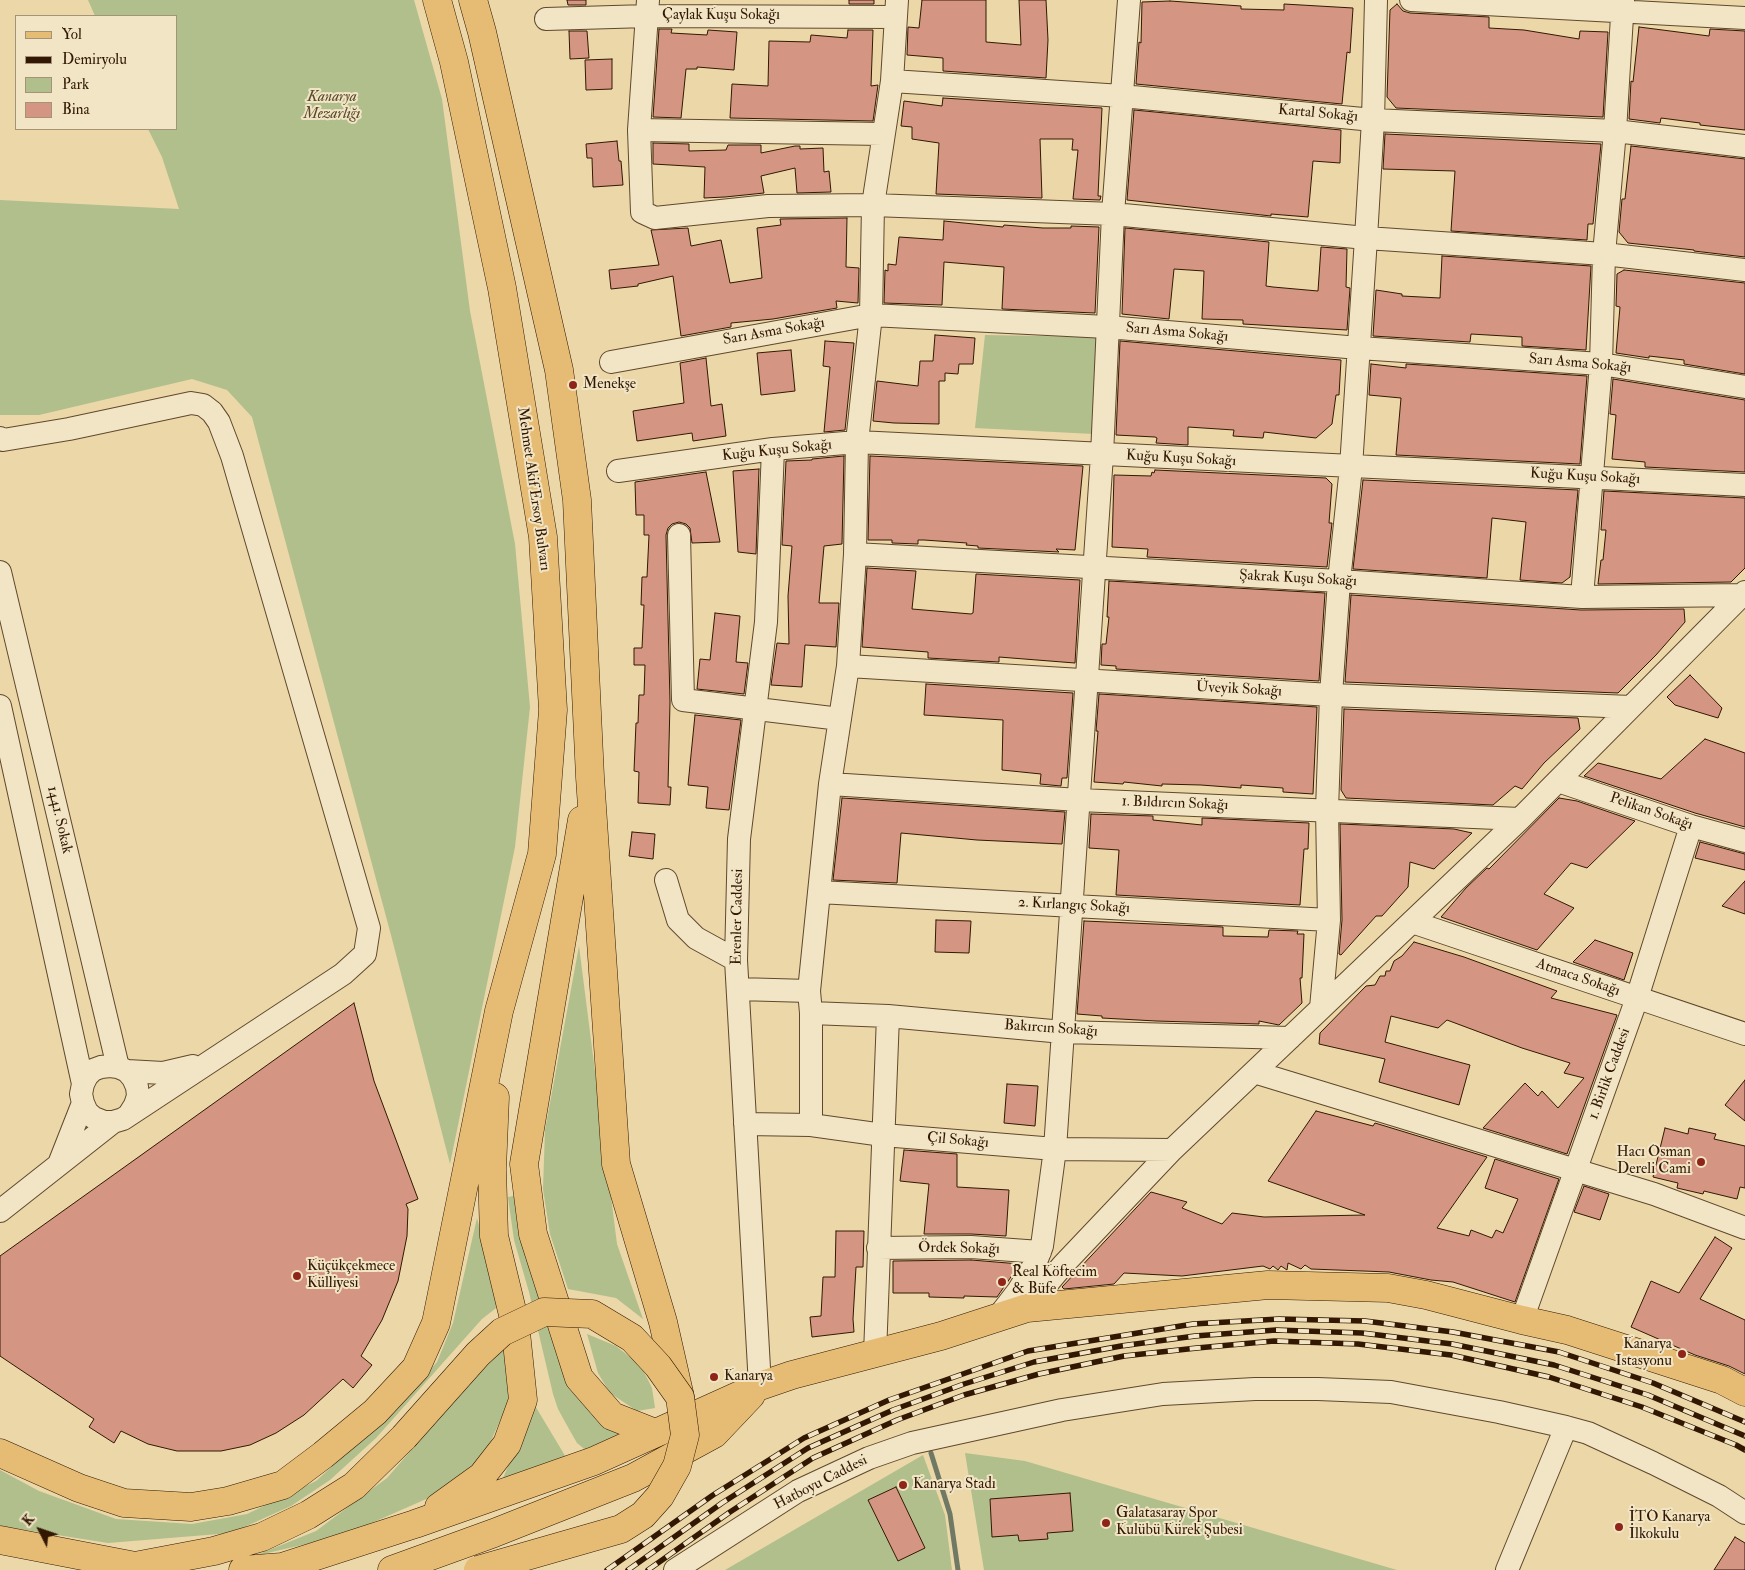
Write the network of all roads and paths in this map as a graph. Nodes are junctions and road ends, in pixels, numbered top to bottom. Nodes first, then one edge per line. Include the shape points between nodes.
1 (437, 0) edge
2 (473, 0) edge
3 (1129, 0) edge
4 (1376, 0) edge
5 (1411, 0) edge
6 (1622, 6) edge
7 (648, 8) edge
8 (896, 8) edge
9 (1745, 18) edge
10 (546, 19) dead end
11 (892, 81) junction
12 (1122, 96) junction
13 (1374, 120) junction
14 (639, 130) junction
15 (1614, 131) junction
16 (882, 134) junction
17 (1745, 146) edge
18 (872, 205) junction
19 (1113, 214) junction
20 (1366, 238) junction
21 (1604, 254) junction
22 (1745, 270) edge
23 (870, 315) junction
24 (1107, 327) junction
25 (1359, 348) junction
26 (610, 362) dead end
27 (1601, 364) junction
28 (1745, 386) edge
29 (1, 440) edge
30 (857, 442) junction
31 (773, 449) junction
32 (1102, 455) junction
33 (1351, 467) junction
34 (618, 471) dead end
35 (1592, 478) junction
36 (1745, 485) edge
37 (679, 535) dead end
38 (855, 554) junction
39 (1094, 567) junction
40 (0, 572) edge
41 (1339, 580) junction
42 (1744, 593) edge
43 (1582, 598) junction
44 (1735, 616) edge
45 (848, 666) junction
46 (1087, 682) junction
47 (1331, 695) junction
48 (0, 706) edge
49 (1631, 707) junction
50 (755, 709) junction
51 (840, 719) junction
52 (590, 777) junction
53 (1558, 781) junction
54 (830, 784) junction
55 (1079, 800) junction
56 (1327, 810) junction
57 (1520, 819) junction
58 (1691, 826) junction
59 (1745, 841) edge
60 (666, 880) dead end
61 (819, 892) junction
62 (1072, 906) junction
63 (1329, 920) junction
64 (1412, 922) junction
65 (736, 960) junction
66 (738, 989) junction
67 (809, 991) junction
68 (1637, 998) junction
69 (1322, 1008) junction
70 (498, 1010) junction
71 (811, 1013) junction
72 (888, 1016) junction
73 (1063, 1032) junction
74 (1745, 1034) edge
75 (1290, 1038) junction
76 (208, 1062) junction
77 (122, 1069) junction
78 (1254, 1072) junction
79 (83, 1094) junction
80 (122, 1118) junction
81 (745, 1124) junction
82 (811, 1125) junction
83 (883, 1135) junction
84 (1055, 1149) junction
85 (1172, 1150) junction
86 (59, 1164) junction
87 (1576, 1171) junction
88 (0, 1211) edge
89 (1745, 1228) edge
90 (878, 1248) junction
91 (1040, 1252) junction
92 (1056, 1273) junction
93 (1070, 1303) junction
94 (1027, 1308) junction
95 (998, 1317) junction
96 (1522, 1320) junction
97 (875, 1354) junction
98 (760, 1386) junction
99 (1745, 1392) edge
100 (680, 1397) junction
101 (1566, 1427) junction
102 (656, 1433) junction
103 (0, 1453) edge
104 (1745, 1513) edge
105 (415, 1524) junction
106 (0, 1540) edge
107 (135, 1566) junction
108 (179, 1570) edge
109 (243, 1570) edge
110 (392, 1570) edge
111 (478, 1570) edge
112 (675, 1570) edge
113 (1507, 1570) edge

1 - 70 main road, Mehmet Akif Ersoy Bulvarı via 454,62 504,298 543,537 553,701 542,854
2 - 52 main road via 559,370 576,500
3 - 12 street
4 - 13 street
5 - 6 street
6 - 9 street
6 - 15 street
7 - 8 street, Çaylak Kuşu Sokağı
7 - 10 street, Çaylak Kuşu Sokağı
7 - 14 street
8 - 11 street
11 - 12 street, Kartal Sokağı
11 - 16 street
12 - 13 street, Kartal Sokağı
12 - 19 street
13 - 15 street, Kartal Sokağı
13 - 20 street
14 - 16 street
14 - 18 street via 642,212 655,218 768,206
15 - 17 street, Kartal Sokağı
15 - 21 street
16 - 18 street
18 - 19 street
18 - 23 street
19 - 20 street
19 - 24 street
20 - 21 street
20 - 25 street
21 - 22 street
21 - 27 street
23 - 24 street, Sarı Asma Sokağı
23 - 26 street, Sarı Asma Sokağı
23 - 30 street
24 - 25 street, Sarı Asma Sokağı
24 - 32 street
25 - 27 street, Sarı Asma Sokağı
25 - 33 street
27 - 28 street, Sarı Asma Sokağı
27 - 35 street
29 - 76 street via 69,430 191,403 203,405 212,412 232,456 369,928 364,954 344,974
30 - 31 street, Kuğu Kuşu Sokağı
30 - 32 street, Kuğu Kuşu Sokağı
30 - 38 street
31 - 34 street, Kuğu Kuşu Sokağı
31 - 50 street, Erenler Caddesi via 766,622
32 - 33 street, Kuğu Kuşu Sokağı
32 - 39 street
33 - 35 street, Kuğu Kuşu Sokağı
33 - 41 street
35 - 36 street, Kuğu Kuşu Sokağı
35 - 43 street
37 - 50 street via 683,700
38 - 39 street, Şakrak Kuşu Sokağı
38 - 45 street
39 - 41 street, Şakrak Kuşu Sokağı
39 - 46 street
40 - 77 street, 1441. Sokak
41 - 43 street, Şakrak Kuşu Sokağı
41 - 47 street
42 - 43 street, Şakrak Kuşu Sokağı
42 - 44 street
44 - 49 street
45 - 46 street, Üveyik Sokağı
45 - 51 street
46 - 47 street, Üveyik Sokağı
46 - 55 street
47 - 49 street, Üveyik Sokağı
47 - 56 street
48 - 79 street
49 - 53 street
50 - 51 street
50 - 65 street, Erenler Caddesi via 739,838
51 - 54 street
52 - 100 main road via 616,1164 662,1322
52 - 102 main road via 524,1164 533,1234 579,1378 612,1416
53 - 57 street
53 - 58 street, Pelikan Sokağı
54 - 55 street, 1. Bıldırcın Sokağı
54 - 61 street
55 - 56 street, 1. Bıldırcın Sokağı
55 - 62 street
56 - 57 street, 1. Bıldırcın Sokağı
56 - 63 street
57 - 64 street
58 - 59 street, Pelikan Sokağı
58 - 68 street, 1. Birlik Caddesi
60 - 65 street via 678,920 696,938
61 - 62 street, 2. Kırlangıç Sokağı
61 - 67 street
62 - 63 street, 2. Kırlangıç Sokağı
62 - 73 street
63 - 69 street
64 - 68 street, Atmaca Sokağı
64 - 69 street
65 - 66 street, Erenler Caddesi
66 - 67 street
66 - 81 street, Erenler Caddesi
67 - 71 street
68 - 74 street, Atmaca Sokağı
68 - 87 street, 1. Birlik Caddesi
69 - 75 street
70 - 103 main road via 436,1322 416,1368 375,1412 283,1485 228,1502 191,1507 124,1503 79,1488
70 - 105 main road via 492,1169 494,1236 515,1324 524,1400 507,1444 482,1476
71 - 72 street, Bakırcın Sokağı
71 - 82 street
72 - 73 street, Bakırcın Sokağı
72 - 83 street
73 - 75 street, Bakırcın Sokağı
73 - 84 street
75 - 78 street
76 - 77 street via 163,1073
76 - 80 street
77 - 79 street via 110,1066 93,1070
77 - 80 street via 133,1078 138,1096 135,1105
78 - 85 street
78 - 87 street
79 - 80 street via 87,1112 94,1118 104,1122
79 - 86 street
80 - 86 street
81 - 82 street, Çil Sokağı
81 - 98 street, Erenler Caddesi
82 - 83 street, Çil Sokağı
83 - 84 street, Çil Sokağı
83 - 90 street
84 - 85 street, Çil Sokağı
84 - 91 street
85 - 92 street
86 - 88 street
87 - 89 street via 1654,1194
87 - 96 street, 1. Birlik Caddesi
90 - 91 street, Ördek Sokağı via 971,1247
90 - 97 street
91 - 95 street via 1018,1291
92 - 93 street via 1053,1291 1060,1301
92 - 94 street
93 - 94 main road
93 - 96 main road via 1268,1285 1374,1287 1402,1290
94 - 95 main road
95 - 97 main road
96 - 99 main road via 1567,1330 1722,1380
97 - 98 main road
98 - 102 main road
98 - 110 main road via 714,1434 633,1478
100 - 107 main road, bridge via 632,1338 592,1314 544,1312 502,1332 354,1486 308,1515 262,1537 214,1551
100 - 111 main road, bridge via 685,1435 677,1466 660,1496 643,1515 621,1529
101 - 104 street, Hatboyu Caddesi via 1588,1433 1653,1463
101 - 112 street, Hatboyu Caddesi via 1391,1392 1318,1389 1163,1394 1062,1410 912,1443 869,1458 798,1491
101 - 113 street
102 - 105 main road via 594,1461
105 - 109 main road via 282,1567
106 - 107 main road
107 - 108 main road

